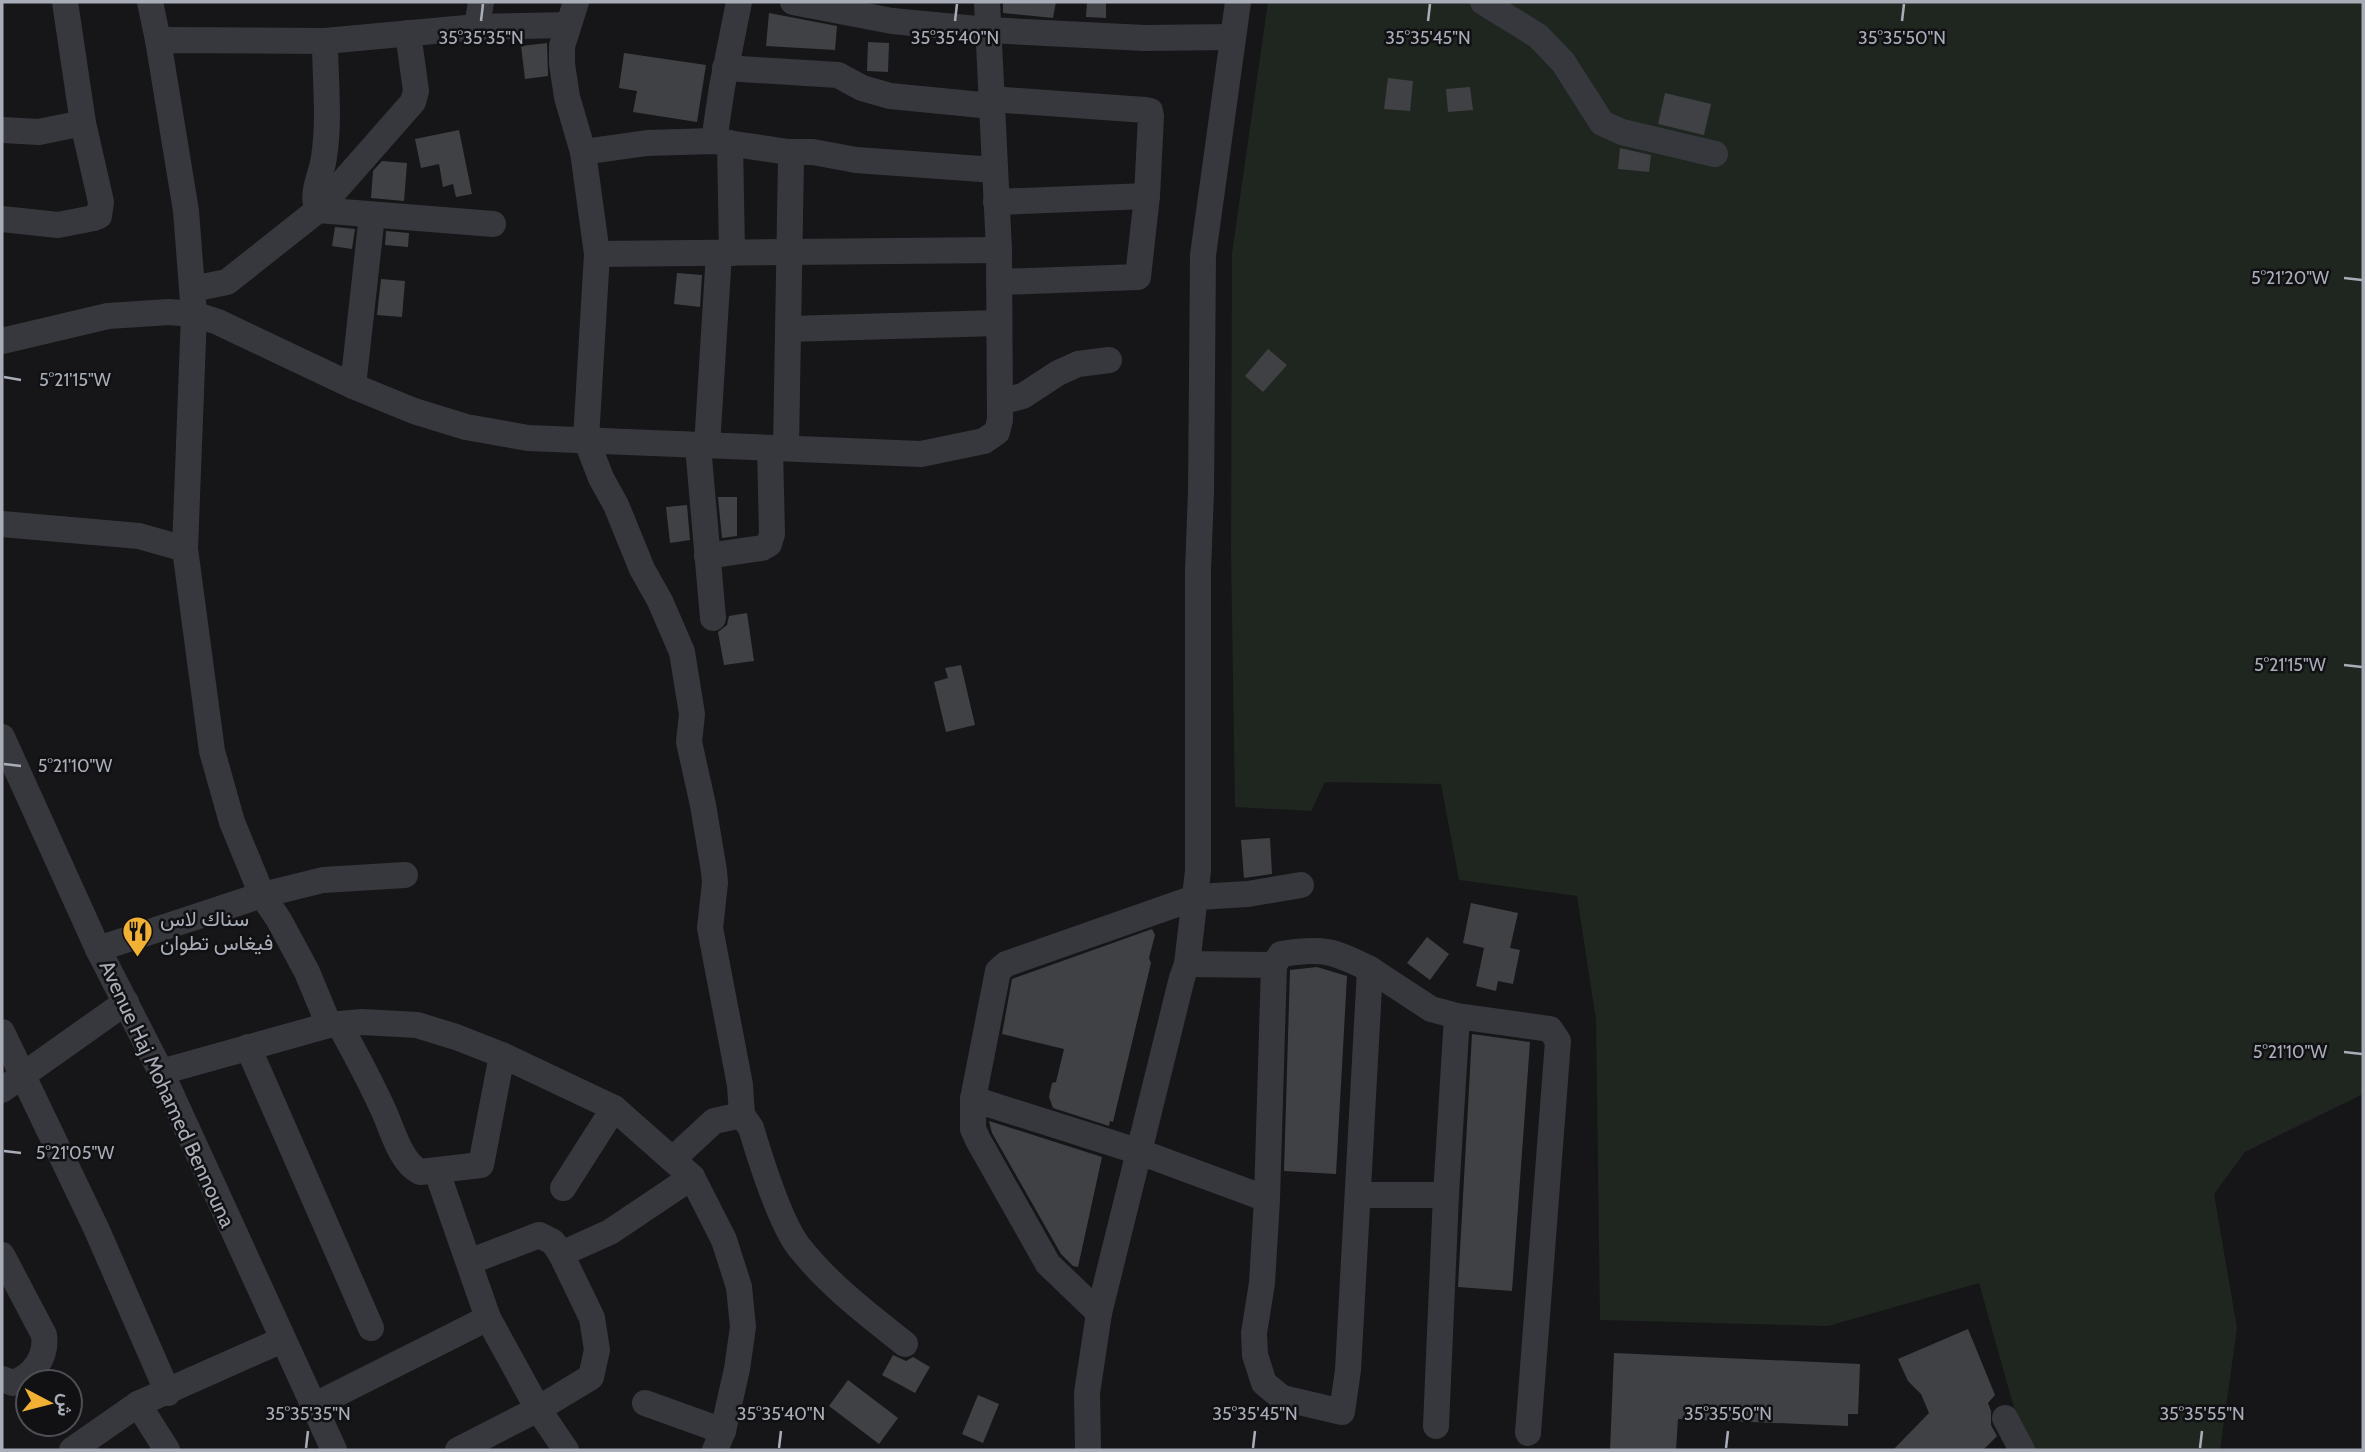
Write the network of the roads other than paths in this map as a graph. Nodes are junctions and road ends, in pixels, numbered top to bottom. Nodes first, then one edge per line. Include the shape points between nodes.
1 (65, 2) edge
2 (150, 2) edge
3 (739, 2) edge
4 (793, 2) edge
5 (987, 2) edge
6 (1238, 2) edge
7 (1483, 2) edge
8 (479, 14) edge
9 (572, 14) edge
10 (988, 30) junction
11 (408, 33) junction
12 (1232, 37) junction
13 (158, 40) junction
14 (325, 41) junction
15 (725, 68) junction
16 (991, 103) junction
17 (83, 123) junction
18 (2, 130) edge
19 (722, 142) junction
20 (583, 152) junction
21 (788, 152) junction
22 (1715, 154) dead end
23 (995, 170) junction
24 (1147, 196) junction
25 (996, 202) junction
26 (318, 210) junction
27 (372, 215) junction
28 (2, 219) edge
29 (493, 224) dead end
30 (999, 250) junction
31 (790, 252) junction
32 (726, 253) junction
33 (597, 254) junction
34 (999, 282) junction
35 (193, 302) junction
36 (999, 323) junction
37 (788, 329) junction
38 (2, 341) edge
39 (1109, 360) dead end
40 (353, 386) junction
41 (1000, 402) junction
42 (586, 439) junction
43 (702, 446) junction
44 (778, 448) junction
45 (186, 513) junction
46 (2, 524) edge
47 (139, 536) junction
48 (185, 549) junction
49 (707, 556) junction
50 (713, 618) dead end
51 (2, 737) edge
52 (405, 875) dead end
53 (1301, 885) dead end
54 (262, 895) junction
55 (1197, 898) junction
56 (98, 950) junction
57 (1187, 964) junction
58 (1274, 965) junction
59 (1370, 969) junction
60 (126, 1002) junction
61 (1457, 1016) junction
62 (334, 1025) junction
63 (2, 1032) edge
64 (247, 1047) junction
65 (502, 1055) junction
66 (161, 1072) junction
67 (12, 1083) edge
68 (973, 1099) junction
69 (614, 1108) junction
70 (743, 1115) junction
71 (1140, 1152) junction
72 (682, 1168) junction
73 (438, 1172) junction
74 (563, 1188) dead end
75 (1357, 1195) junction
76 (1446, 1195) junction
77 (1267, 1199) junction
78 (561, 1254) junction
79 (2, 1255) edge
80 (469, 1262) junction
81 (1099, 1313) junction
82 (488, 1318) junction
83 (371, 1328) dead end
84 (282, 1340) junction
85 (905, 1344) dead end
86 (2, 1379) edge
87 (168, 1393) junction
88 (645, 1403) dead end
89 (138, 1404) junction
90 (313, 1406) junction
91 (538, 1409) junction
92 (2006, 1418) dead end
93 (1436, 1426) dead end
94 (1528, 1433) dead end
95 (719, 1441) edge
96 (72, 1450) edge
97 (167, 1450) edge
98 (334, 1450) edge
99 (458, 1450) edge
100 (566, 1450) edge
101 (1088, 1450) edge
102 (2022, 1450) edge

1 - 17 street
2 - 13 street
3 - 15 street
4 - 10 street via 892,21
5 - 10 street
6 - 12 street
7 - 22 street via 1538,36 1563,62 1602,123
8 - 9 street
8 - 11 street
9 - 20 street via 562,46 562,64
10 - 12 street via 1144,38
10 - 16 street
11 - 14 street
11 - 26 street via 416,91 413,102
12 - 55 street via 1200,299
13 - 14 street
13 - 35 street via 186,211
14 - 26 street via 326,146 314,196
15 - 16 street via 838,75 890,96
15 - 19 street
16 - 23 street
16 - 24 street via 1150,111
17 - 18 street via 39,132
17 - 28 street via 101,202 99,216 58,225
19 - 20 street via 647,143
19 - 21 street
19 - 32 street
20 - 33 street
21 - 23 street
21 - 31 street
23 - 25 street
24 - 25 street
24 - 34 street via 1138,278
25 - 30 street
26 - 27 street
26 - 35 street via 227,282
27 - 29 street
27 - 40 street
30 - 31 street
30 - 34 street
31 - 32 street
31 - 37 street
32 - 33 street
32 - 43 street
33 - 42 street
34 - 36 street
35 - 38 street via 169,312 108,316
35 - 40 street via 239,332
35 - 45 street
36 - 37 street
36 - 41 street
37 - 44 street
39 - 41 street via 1078,365 1023,396
40 - 42 street via 466,427 528,438
41 - 44 street via 995,435 964,446 921,454
42 - 43 street
42 - 70 street via 682,652 692,714 689,742 714,871 710,928
43 - 44 street
43 - 49 street
44 - 49 street via 769,544
45 - 47 street
45 - 48 street
46 - 47 street
47 - 48 street
48 - 54 street via 212,751 232,822
49 - 50 street
51 - 56 street, Avenue Haj Mohamed Bennouna
52 - 54 street via 323,880
53 - 55 street
54 - 56 street
54 - 62 street
55 - 57 street
55 - 68 street via 1006,964 998,971
56 - 60 street, Avenue Haj Mohamed Bennouna
57 - 58 street
57 - 71 street
58 - 59 street via 1281,954 1304,950 1336,952
58 - 77 street
59 - 61 street via 1431,1009
59 - 75 street
60 - 66 street, Avenue Haj Mohamed Bennouna
60 - 67 street
61 - 76 street
61 - 94 street via 1550,1030 1558,1041
62 - 64 street
62 - 65 street via 417,1025
62 - 73 street via 382,1106 402,1151 417,1171
63 - 67 street
64 - 66 street
64 - 83 street
65 - 69 street
65 - 73 street via 481,1165
66 - 84 street, Avenue Haj Mohamed Bennouna
67 - 87 street via 96,1228
68 - 71 street
68 - 81 street via 978,1140 1048,1264
69 - 72 street
69 - 74 street
70 - 72 street via 714,1121
70 - 85 street via 797,1245 844,1296
71 - 77 street
71 - 81 street
72 - 78 street via 610,1232
72 - 95 street via 724,1240 742,1305 738,1358
73 - 80 street
75 - 76 street
75 - 77 street via 1342,1412 1282,1398 1264,1383 1254,1333
76 - 93 street
78 - 80 street via 553,1242 540,1235
78 - 91 street via 592,1318 596,1362 591,1377
79 - 86 street via 45,1345 39,1363 26,1376 13,1383
80 - 82 street
81 - 101 street via 1087,1393
82 - 90 street
82 - 91 street
84 - 87 street
84 - 90 street, Avenue Haj Mohamed Bennouna
87 - 89 street
88 - 95 street
89 - 96 street
89 - 97 street
90 - 98 street, Avenue Haj Mohamed Bennouna
91 - 99 street
91 - 100 street
92 - 102 street

